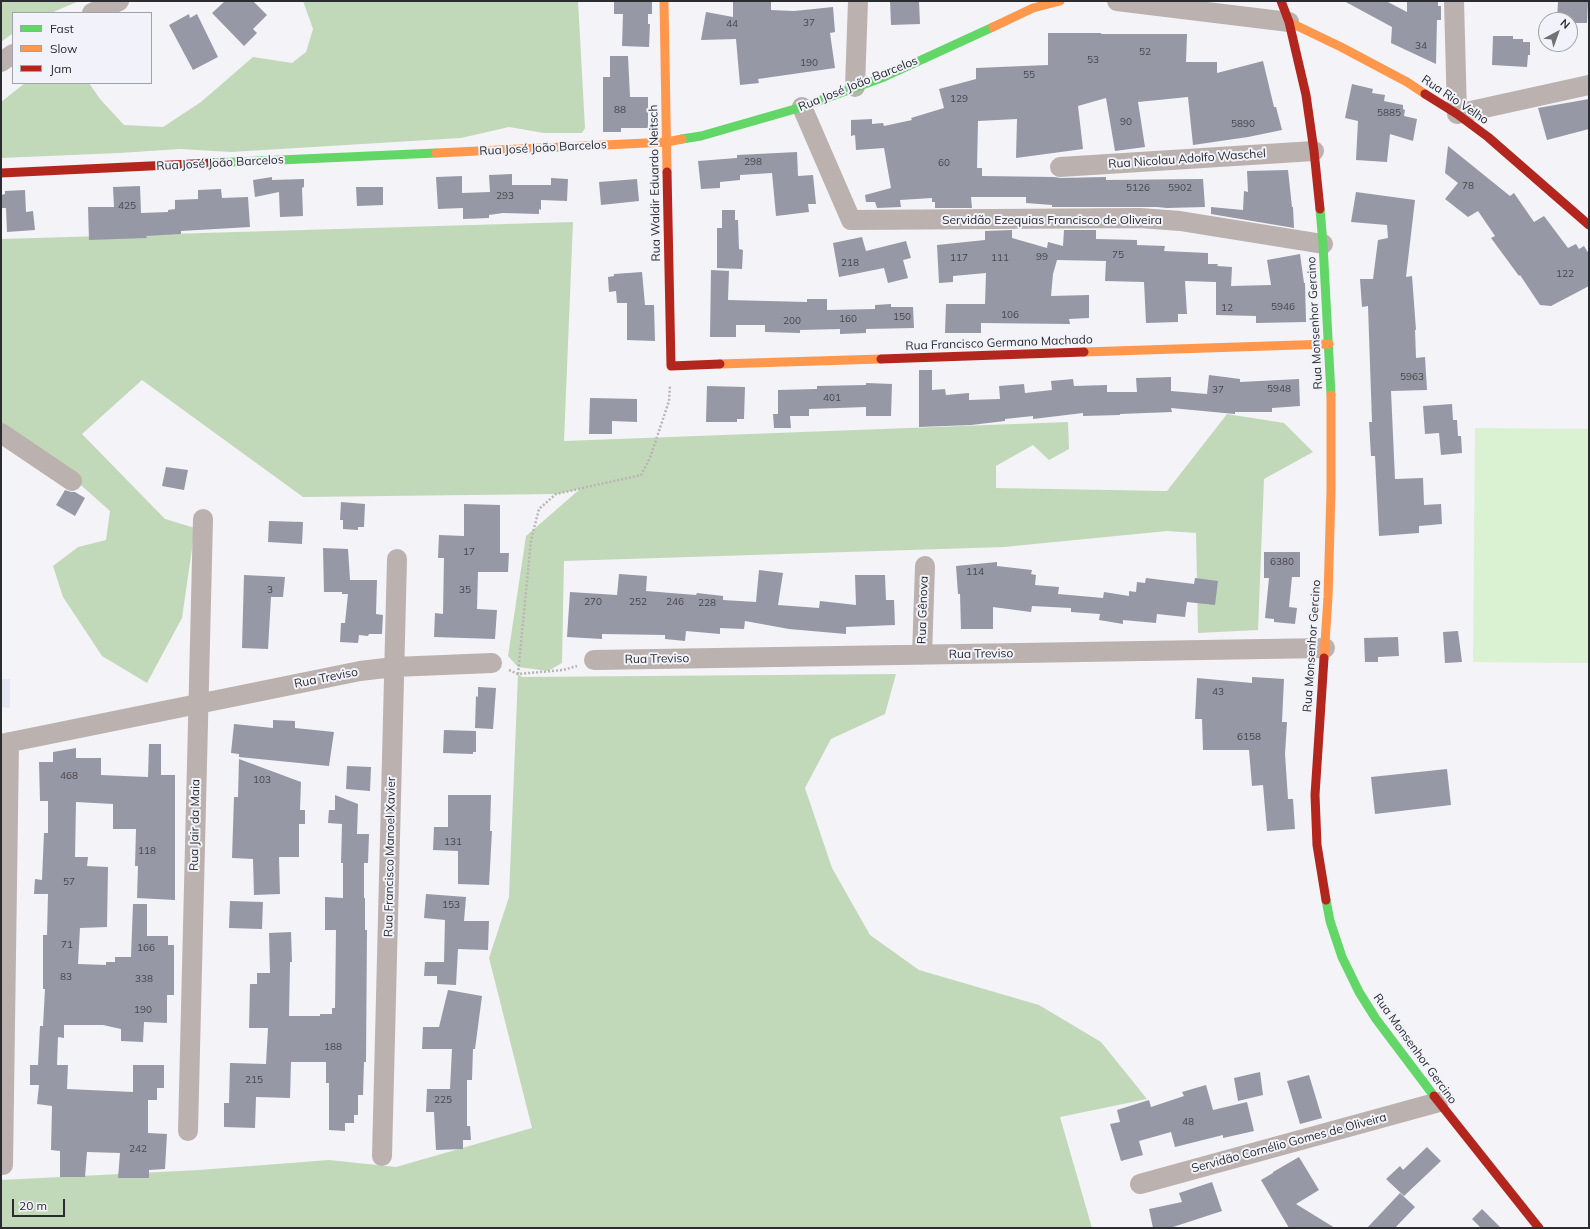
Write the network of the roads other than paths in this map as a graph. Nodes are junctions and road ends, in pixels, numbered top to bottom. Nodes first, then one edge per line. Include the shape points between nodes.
1 (119, 1) edge
2 (664, 1) edge
3 (858, 1) edge
4 (1060, 1) edge
5 (1117, 1) edge
6 (1281, 1) edge
7 (1454, 1) edge
8 (94, 12) edge
9 (1289, 22) junction
10 (12, 55) edge
11 (1, 62) edge
12 (1589, 85) edge
13 (855, 87) junction
14 (802, 107) junction
15 (1457, 114) junction
16 (666, 142) junction
17 (1314, 150) junction
18 (1060, 167) dead end
19 (1, 173) edge
20 (1589, 225) edge
21 (1323, 244) junction
22 (1329, 344) junction
23 (670, 366) joint
24 (1, 432) edge
25 (72, 481) dead end
26 (203, 519) dead end
27 (397, 559) dead end
28 (925, 566) dead end
29 (1325, 648) junction
30 (922, 655) junction
31 (594, 660) road end
32 (492, 662) road end
33 (394, 667) junction
34 (198, 703) junction
35 (5, 743) edge
36 (1439, 1102) junction
37 (188, 1131) dead end
38 (382, 1156) dead end
39 (3, 1165) dead end
40 (1140, 1184) dead end
41 (1539, 1228) edge

1 - 8 street
2 - 16 street, Rua Waldir Eduardo Neitsch
3 - 13 street
4 - 13 street, Rua José João Barcelos via 1033,8 884,77
5 - 9 street
6 - 9 street, Rua Monsenhor Gercino
7 - 15 street
9 - 15 street, Rua Rio Velho via 1407,82
9 - 17 street, Rua Monsenhor Gercino via 1306,95
10 - 11 street
12 - 15 street
13 - 14 street, Rua José João Barcelos
14 - 16 street, Rua José João Barcelos via 702,136
14 - 21 street, Servidão Ezequias Francisco de Oliveira via 851,220 1140,218 1180,221
15 - 20 street, Rua Rio Velho
16 - 19 street, Rua José João Barcelos
16 - 23 street, Rua Waldir Eduardo Neitsch
17 - 18 street, Rua Nicolau Adolfo Waschel
17 - 21 street, Rua Monsenhor Gercino
21 - 22 street, Rua Monsenhor Gercino
22 - 23 street, Rua Francisco Germano Machado
22 - 29 street, Rua Monsenhor Gercino via 1331,491
24 - 25 street
26 - 34 street, Rua Jair da Maia
27 - 33 street, Rua Francisco Manoel Xavier
28 - 30 street, Rua Gênova
29 - 30 street, Rua Treviso
29 - 36 street, Rua Monsenhor Gercino via 1315,795 1317,845 1330,921 1342,958 1359,992 1376,1019
30 - 31 street, Rua Treviso
32 - 33 street, Rua Treviso
33 - 34 street, Rua Treviso via 360,671
33 - 38 street, Rua Francisco Manoel Xavier
34 - 35 street, Rua Treviso
34 - 37 street, Rua Jair da Maia
35 - 39 street
36 - 40 street, Servidão Cornélio Gomes de Oliveira
36 - 41 street, Rua Monsenhor Gercino

